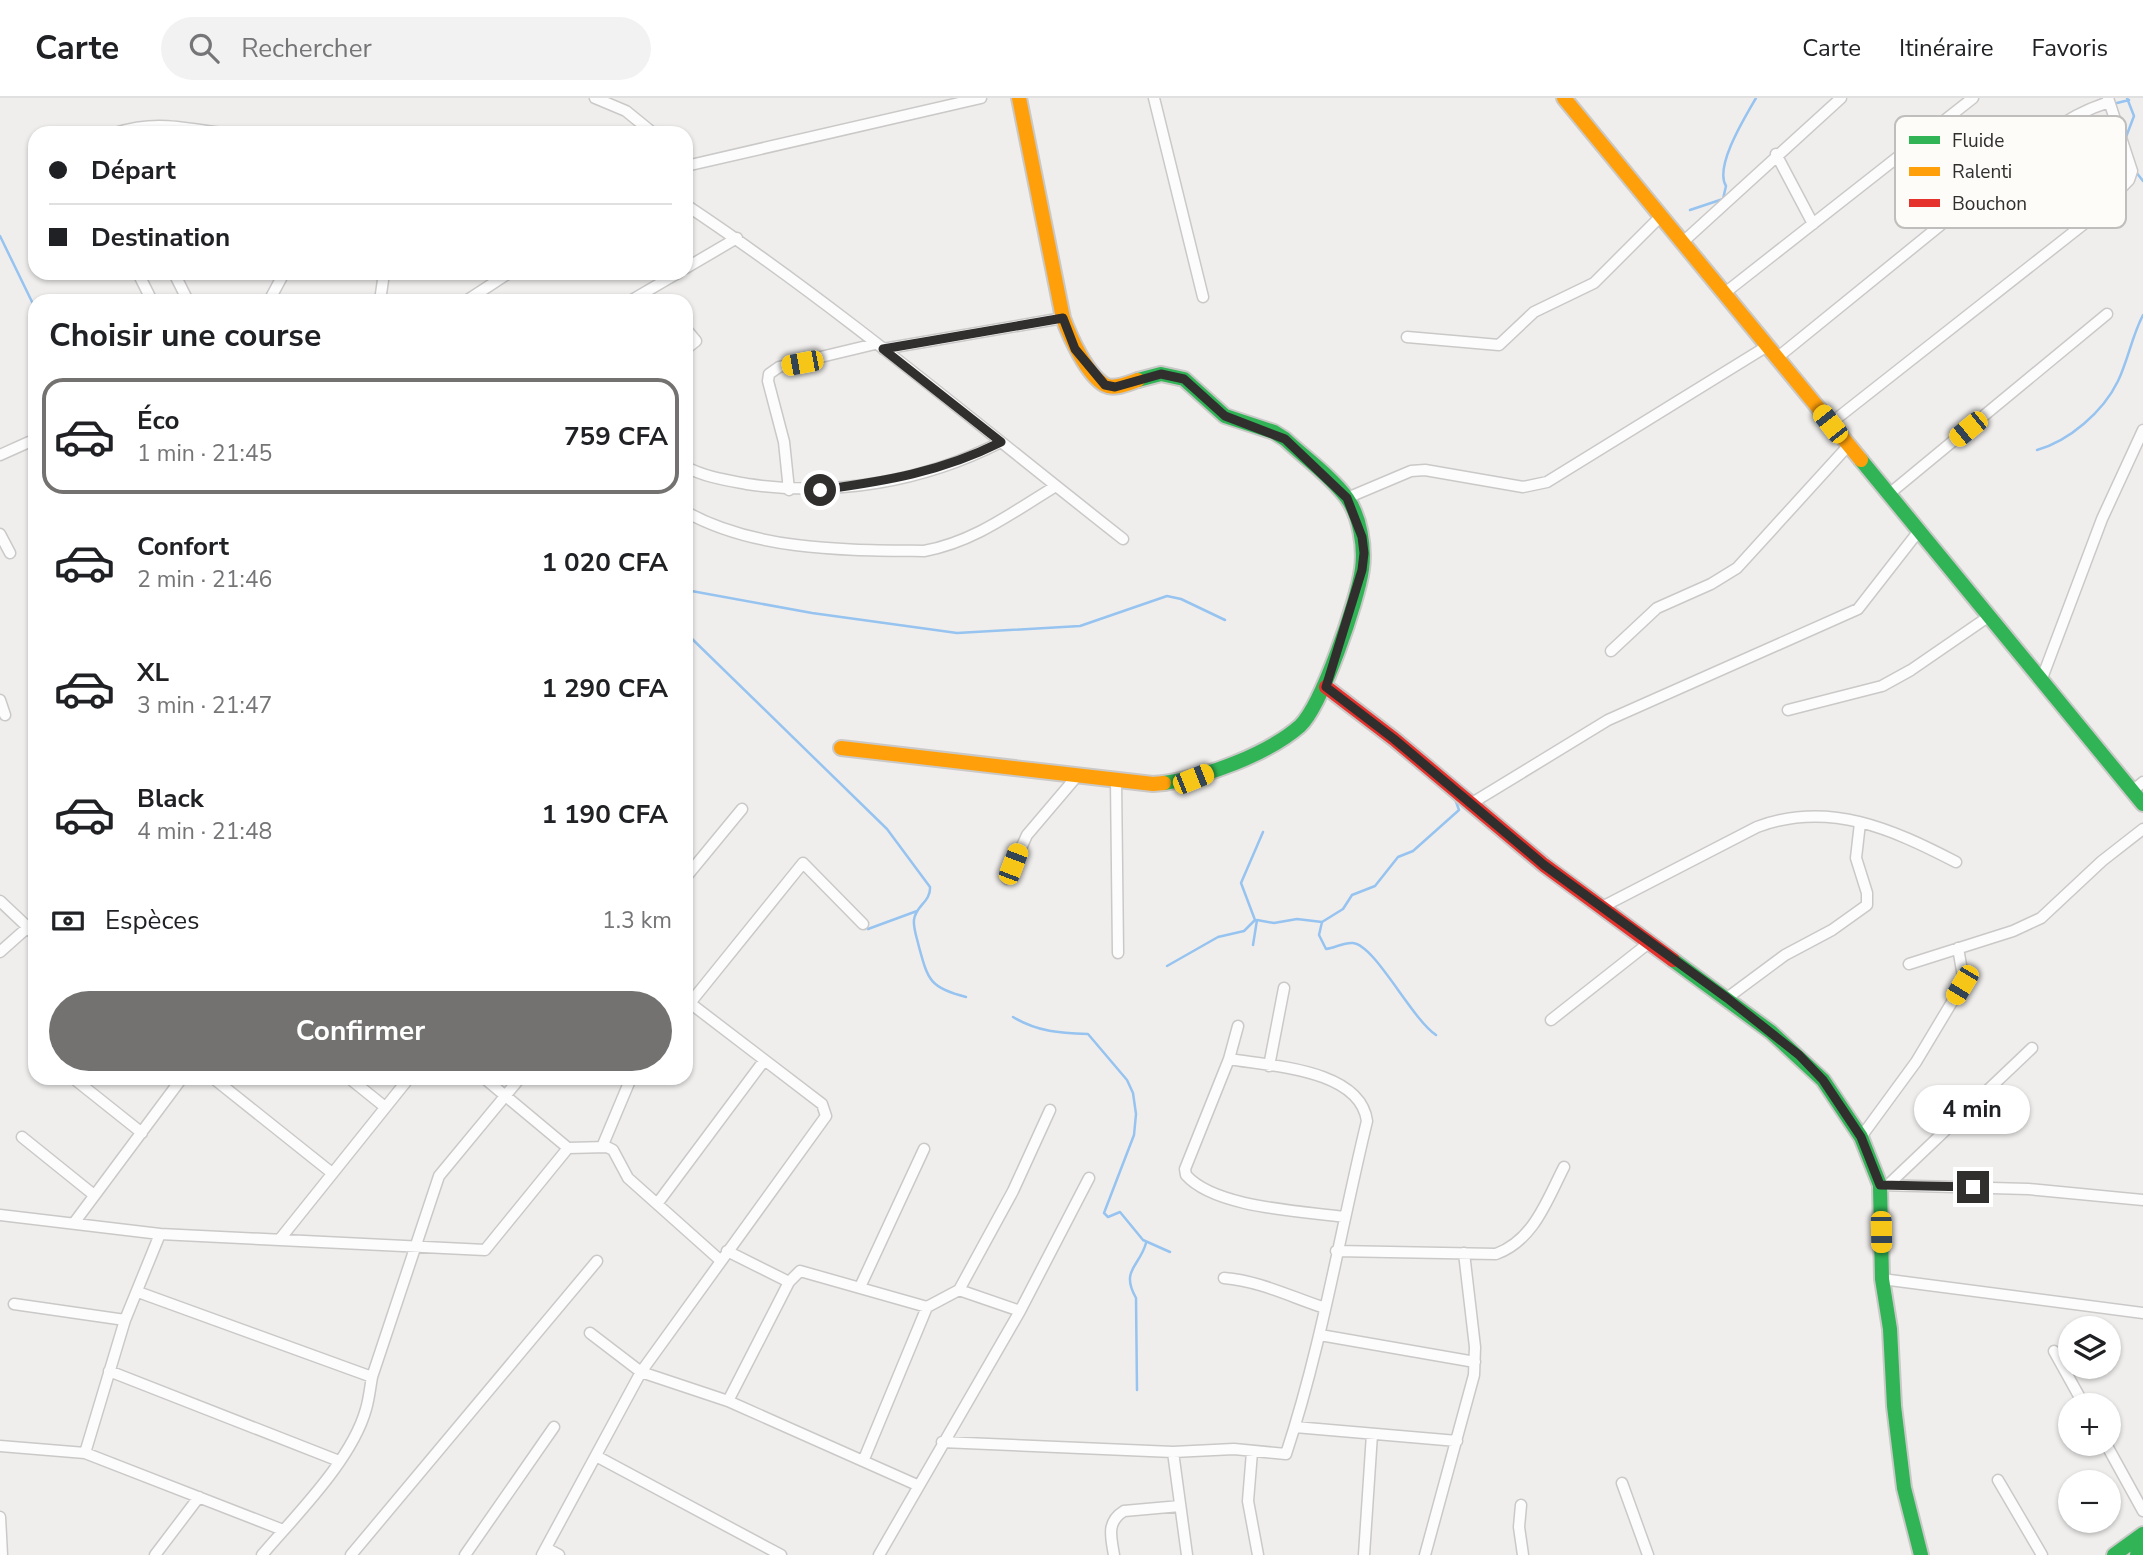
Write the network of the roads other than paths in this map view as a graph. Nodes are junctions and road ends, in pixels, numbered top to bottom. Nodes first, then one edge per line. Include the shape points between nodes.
1 (595, 98) edge
2 (981, 98) edge
3 (1019, 98) edge
4 (1154, 98) edge
5 (1564, 98) edge
6 (1841, 98) edge
7 (1973, 98) edge
8 (2108, 100) edge
9 (1950, 116) edge
10 (2072, 116) edge
11 (147, 126) edge
12 (169, 126) edge
13 (644, 126) edge
14 (2126, 150) edge
15 (1776, 154) junction
16 (1895, 159) edge
17 (693, 164) edge
18 (2126, 183) edge
19 (693, 210) edge
20 (1662, 215) junction
21 (1813, 224) junction
22 (1933, 228) edge
23 (2079, 228) edge
24 (737, 238) junction
25 (1684, 241) junction
26 (693, 264) edge
27 (498, 280) edge
28 (666, 280) edge
29 (1726, 292) junction
30 (477, 294) edge
31 (642, 294) edge
32 (1203, 298) dead end
33 (2107, 314) dead end
34 (1063, 318) junction
35 (1407, 337) dead end
36 (879, 347) junction
37 (1773, 351) junction
38 (1830, 424) junction
39 (2143, 430) edge
40 (28, 442) edge
41 (1001, 442) junction
42 (2140, 444) edge
43 (1847, 446) junction
44 (0, 455) edge
45 (693, 470) edge
46 (1056, 486) junction
47 (789, 490) junction
48 (1889, 494) junction
49 (1347, 498) junction
50 (693, 515) edge
51 (1918, 532) junction
52 (0, 534) edge
53 (1123, 539) dead end
54 (10, 553) dead end
55 (1988, 617) junction
56 (1611, 651) dead end
57 (2041, 681) junction
58 (1326, 687) junction
59 (0, 700) edge
60 (1788, 710) dead end
61 (5, 715) dead end
62 (841, 748) dead end
63 (1078, 775) junction
64 (1116, 780) junction
65 (2137, 787) edge
66 (1472, 803) junction
67 (2143, 804) edge
68 (742, 809) dead end
69 (1860, 823) junction
70 (2143, 829) edge
71 (1956, 862) dead end
72 (693, 868) edge
73 (1007, 879) dead end
74 (0, 901) edge
75 (1602, 907) junction
76 (863, 925) dead end
77 (28, 928) edge
78 (28, 933) edge
79 (1650, 942) junction
80 (1958, 948) junction
81 (0, 952) edge
82 (1118, 953) dead end
83 (1909, 964) dead end
84 (1284, 988) dead end
85 (693, 997) edge
86 (1727, 998) junction
87 (693, 1009) edge
88 (1551, 1020) dead end
89 (1238, 1026) dead end
90 (2032, 1048) dead end
91 (1229, 1059) junction
92 (763, 1062) junction
93 (1269, 1066) junction
94 (82, 1085) edge
95 (177, 1085) edge
96 (222, 1085) edge
97 (358, 1085) edge
98 (403, 1085) edge
99 (492, 1085) edge
100 (514, 1085) edge
101 (626, 1085) edge
102 (505, 1096) junction
103 (386, 1107) junction
104 (1050, 1110) dead end
105 (142, 1133) junction
106 (22, 1137) dead end
107 (1861, 1137) junction
108 (602, 1147) junction
109 (568, 1148) junction
110 (923, 1149) dead end
111 (1564, 1167) dead end
112 (332, 1173) junction
113 (1089, 1178) dead end
114 (1884, 1185) junction
115 (94, 1195) junction
116 (2143, 1200) edge
117 (657, 1205) junction
118 (0, 1215) edge
119 (1344, 1217) junction
120 (74, 1223) junction
121 (160, 1234) junction
122 (280, 1239) junction
123 (417, 1244) junction
124 (1336, 1251) junction
125 (1464, 1253) junction
126 (724, 1256) junction
127 (597, 1261) dead end
128 (1224, 1278) dead end
129 (1882, 1279) junction
130 (789, 1282) junction
131 (860, 1287) junction
132 (958, 1290) junction
133 (138, 1292) junction
134 (14, 1304) dead end
135 (927, 1307) junction
136 (1325, 1308) junction
137 (1020, 1311) junction
138 (2143, 1313) edge
139 (125, 1320) junction
140 (590, 1333) dead end
141 (1320, 1335) junction
142 (2054, 1351) dead end
143 (1475, 1362) junction
144 (109, 1371) junction
145 (641, 1371) junction
146 (372, 1377) junction
147 (2077, 1393) edge
148 (728, 1401) junction
149 (554, 1427) dead end
150 (1295, 1427) junction
151 (1372, 1434) junction
152 (1457, 1441) junction
153 (942, 1442) junction
154 (0, 1446) edge
155 (1173, 1452) junction
156 (1252, 1452) junction
157 (85, 1453) junction
158 (596, 1456) junction
159 (2113, 1456) edge
160 (864, 1459) junction
161 (339, 1461) junction
162 (1998, 1480) dead end
163 (1622, 1483) dead end
164 (917, 1485) junction
165 (199, 1497) junction
166 (1180, 1506) junction
167 (1521, 1506) dead end
168 (2143, 1511) edge
169 (0, 1517) edge
170 (284, 1530) junction
171 (2143, 1534) edge
172 (2143, 1550) edge
173 (542, 1553) edge
174 (355, 1554) edge
175 (2, 1555) edge
176 (155, 1555) edge
177 (262, 1555) edge
178 (465, 1555) edge
179 (559, 1555) edge
180 (781, 1555) edge
181 (879, 1555) edge
182 (1114, 1555) edge
183 (1187, 1555) edge
184 (1258, 1555) edge
185 (1364, 1555) edge
186 (1425, 1555) edge
187 (1523, 1555) edge
188 (1648, 1555) edge
189 (1921, 1555) edge
190 (2042, 1555) edge
191 (2114, 1555) edge
192 (2137, 1555) edge

1 - 13 street via 626,111
2 - 17 street
3 - 34 street
4 - 32 street
5 - 20 street
6 - 15 street
7 - 9 street
8 - 10 street
11 - 12 street
14 - 18 street via 2132,166
15 - 21 street
15 - 25 street
16 - 21 street
19 - 24 street
20 - 25 street
20 - 35 street via 1594,283 1534,312 1499,345
21 - 29 street
22 - 37 street
23 - 38 street
24 - 26 street
24 - 36 street
25 - 29 street
27 - 30 street
28 - 31 street
29 - 37 street
33 - 48 street
34 - 36 street
34 - 49 street via 1075,349 1105,385 1115,387 1161,374 1184,379 1225,416 1285,439
36 - 41 street
36 - 47 street via 779,367 769,374
37 - 38 street
37 - 49 street via 1547,482 1523,487 1411,471
38 - 43 street
39 - 42 street
40 - 44 street
41 - 46 street
41 - 47 street via 933,471 832,488
42 - 57 street via 2102,519
43 - 48 street
43 - 56 street via 1737,568 1657,608
45 - 47 street via 716,479
46 - 50 street via 977,535 924,551 762,540 733,534
46 - 53 street
48 - 51 street
49 - 58 street via 1364,553
51 - 55 street
51 - 66 street via 1858,609 1608,720
52 - 54 street
55 - 57 street
55 - 60 street via 1882,686
57 - 65 street
58 - 64 street via 1301,725 1262,750 1193,779 1173,783
58 - 66 street
59 - 61 street
62 - 63 street
63 - 64 street
63 - 73 street via 1027,835
64 - 82 street
65 - 67 street
66 - 75 street
68 - 72 street
69 - 71 street via 1911,839
69 - 75 street via 1804,814 1782,818
69 - 86 street via 1856,858 1867,905 1785,955
70 - 80 street via 2041,918
74 - 77 street
75 - 79 street
76 - 85 street via 803,863
78 - 81 street
79 - 86 street
79 - 88 street
80 - 83 street
80 - 107 street via 1964,982 1916,1062
84 - 93 street
86 - 107 street via 1799,1055 1823,1080
87 - 92 street
89 - 91 street
90 - 114 street
91 - 93 street
91 - 119 street via 1186,1175 1209,1190 1244,1202
92 - 117 street
92 - 126 street via 822,1104 826,1116
93 - 119 street via 1331,1080 1352,1093 1365,1110 1367,1121
94 - 105 street
95 - 105 street
96 - 112 street
97 - 103 street
98 - 103 street
99 - 102 street
100 - 102 street
101 - 108 street
102 - 109 street
102 - 123 street via 439,1176
103 - 112 street
104 - 132 street via 1013,1191
105 - 115 street
106 - 115 street
107 - 114 street
108 - 109 street
108 - 117 street via 613,1150 623,1173
109 - 123 street via 485,1250
110 - 131 street
111 - 125 street via 1536,1221 1512,1248 1496,1254
112 - 122 street
113 - 137 street
114 - 116 street via 2028,1189
114 - 129 street
115 - 120 street
117 - 126 street
118 - 120 street
119 - 124 street
120 - 121 street
121 - 122 street
121 - 133 street
122 - 123 street
123 - 146 street
124 - 125 street
124 - 136 street
125 - 143 street
126 - 130 street
126 - 145 street
127 - 174 street
128 - 136 street via 1263,1283
129 - 138 street
129 - 189 street via 1905,1488
130 - 131 street via 800,1271 809,1271
130 - 148 street
131 - 135 street
132 - 135 street
132 - 137 street
133 - 139 street
133 - 146 street
134 - 139 street
135 - 160 street
136 - 141 street
137 - 153 street
139 - 144 street
140 - 145 street
141 - 143 street
141 - 150 street
142 - 147 street
143 - 152 street
144 - 157 street
144 - 161 street
145 - 148 street
145 - 158 street
145 - 173 street
146 - 161 street via 366,1410
148 - 160 street
149 - 178 street
150 - 151 street
150 - 156 street via 1282,1456
151 - 152 street
151 - 185 street
152 - 186 street
153 - 155 street
153 - 164 street
154 - 157 street
155 - 156 street
155 - 166 street
156 - 184 street via 1248,1501
157 - 165 street
158 - 173 street
158 - 180 street
159 - 168 street
160 - 164 street
161 - 170 street
162 - 190 street
163 - 188 street
164 - 181 street
165 - 170 street
165 - 176 street
166 - 182 street via 1124,1511 1116,1516 1110,1527
166 - 183 street
167 - 187 street
169 - 175 street
170 - 177 street
171 - 191 street
172 - 192 street
173 - 179 street

